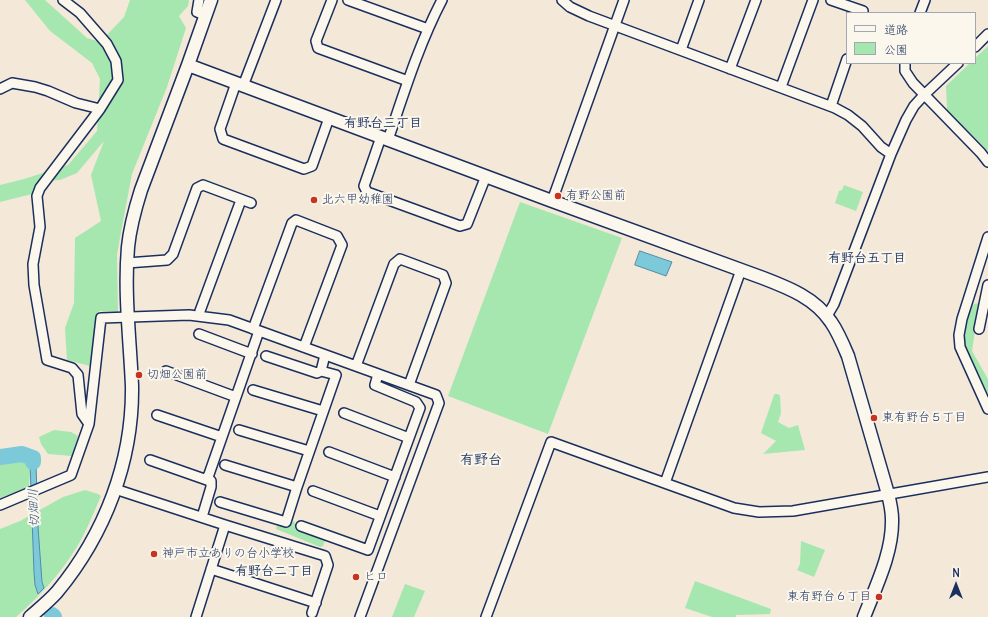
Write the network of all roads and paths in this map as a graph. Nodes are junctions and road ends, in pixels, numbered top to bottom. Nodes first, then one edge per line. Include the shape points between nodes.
1 (63, 0) edge
2 (199, 0) edge
3 (211, 0) edge
4 (276, 0) edge
5 (332, 0) edge
6 (348, 0) edge
7 (442, 0) edge
8 (562, 0) edge
9 (624, 0) edge
10 (699, 0) edge
11 (756, 0) edge
12 (813, 0) edge
13 (831, 0) edge
14 (925, 0) edge
15 (867, 2) dead end
16 (863, 12) edge
17 (920, 12) edge
18 (206, 16) junction
19 (615, 26) junction
20 (428, 29) junction
21 (988, 34) edge
22 (976, 46) edge
23 (681, 50) junction
24 (846, 62) edge
25 (905, 64) edge
26 (957, 64) edge
27 (188, 65) junction
28 (730, 69) junction
29 (408, 82) junction
30 (240, 85) junction
31 (781, 88) junction
32 (0, 89) edge
33 (924, 95) junction
34 (831, 106) junction
35 (100, 110) junction
36 (329, 118) junction
37 (384, 138) junction
38 (891, 154) junction
39 (988, 162) edge
40 (486, 176) junction
41 (241, 200) junction
42 (552, 201) junction
43 (250, 203) dead end
44 (988, 237) edge
45 (127, 263) junction
46 (741, 270) junction
47 (988, 285) edge
48 (200, 316) junction
49 (827, 316) junction
50 (128, 317) junction
51 (979, 329) dead end
52 (256, 330) junction
53 (199, 334) dead end
54 (304, 347) junction
55 (252, 354) junction
56 (325, 355) junction
57 (266, 356) dead end
58 (356, 366) junction
59 (321, 370) junction
60 (166, 371) dead end
61 (378, 374) junction
62 (409, 385) junction
63 (253, 390) dead end
64 (236, 397) junction
65 (988, 409) edge
66 (323, 411) junction
67 (344, 413) dead end
68 (157, 415) dead end
69 (89, 424) junction
70 (239, 430) dead end
71 (222, 437) junction
72 (410, 438) junction
73 (309, 452) junction
74 (329, 452) dead end
75 (150, 460) dead end
76 (225, 465) dead end
77 (207, 477) junction
78 (395, 477) junction
79 (988, 477) edge
80 (665, 483) junction
81 (297, 487) junction
82 (115, 489) junction
83 (313, 491) dead end
84 (888, 494) junction
85 (220, 502) dead end
86 (0, 505) edge
87 (380, 516) junction
88 (202, 517) junction
89 (225, 525) junction
90 (301, 526) dead end
91 (211, 569) junction
92 (316, 603) junction
93 (312, 613) dead end
94 (199, 616) edge
95 (30, 617) edge
96 (360, 617) edge
97 (486, 617) edge
98 (864, 617) edge

1 - 35 street via 80,13 107,44 116,61 118,80
2 - 18 street via 197,12
3 - 18 street
4 - 30 street
5 - 29 street via 316,41 318,48
6 - 20 street
7 - 20 street
8 - 19 street via 589,16
9 - 19 street
10 - 23 street
11 - 28 street
12 - 31 street
13 - 16 street
14 - 17 street
15 - 16 street
18 - 27 street
19 - 23 street
19 - 42 street
20 - 29 street
21 - 22 street
23 - 28 street
24 - 34 street
25 - 33 street via 905,71 912,83
26 - 33 street
27 - 30 street
27 - 45 street via 139,196 131,228
28 - 31 street
29 - 37 street
30 - 36 street
30 - 36 street via 220,129 223,139 304,169 312,166
31 - 34 street
32 - 35 street via 12,82 48,91
33 - 38 street via 906,120
33 - 39 street
34 - 38 street via 862,126
35 - 69 street via 40,188 37,196 40,226 33,264 34,285 47,360 72,368 78,375 82,414
36 - 37 street
37 - 40 street
37 - 40 street via 364,186 367,192 374,195 460,226 467,224
38 - 49 street via 834,304
40 - 42 street
41 - 43 street
41 - 45 street via 204,185 197,188 173,254 167,260
41 - 48 street
42 - 46 street
44 - 65 street via 959,336 960,347
45 - 50 street
46 - 49 street via 795,292 808,299
46 - 80 street
47 - 51 street
48 - 50 street
48 - 52 street via 229,320
49 - 84 street via 848,356
50 - 69 street via 101,318
50 - 82 street via 131,405 128,444
52 - 54 street
52 - 54 street via 292,223 296,220 337,236 342,245
52 - 55 street
53 - 55 street
54 - 56 street
55 - 64 street
56 - 58 street
56 - 59 street
57 - 59 street via 317,373
58 - 61 street
58 - 62 street via 394,264 400,259 443,275 446,283
59 - 66 street via 336,375
60 - 64 street
61 - 62 street
61 - 72 street via 376,386 416,402 420,408
62 - 96 street via 436,395 439,403
63 - 66 street
64 - 71 street
66 - 73 street
67 - 72 street
68 - 71 street
69 - 86 street via 71,475
70 - 73 street
71 - 77 street
72 - 78 street
73 - 81 street
74 - 78 street
75 - 77 street via 206,480
76 - 81 street
77 - 88 street via 211,481 211,487
78 - 87 street
79 - 84 street
80 - 84 street via 734,508 759,512 792,511
80 - 97 street via 551,442
81 - 85 street via 286,522
82 - 88 street
82 - 95 street via 96,535 79,562 56,592
83 - 87 street
84 - 98 street via 892,517 891,540
87 - 90 street via 368,550
88 - 89 street
89 - 91 street
89 - 92 street via 325,556 328,565
91 - 92 street
91 - 94 street
92 - 93 street

